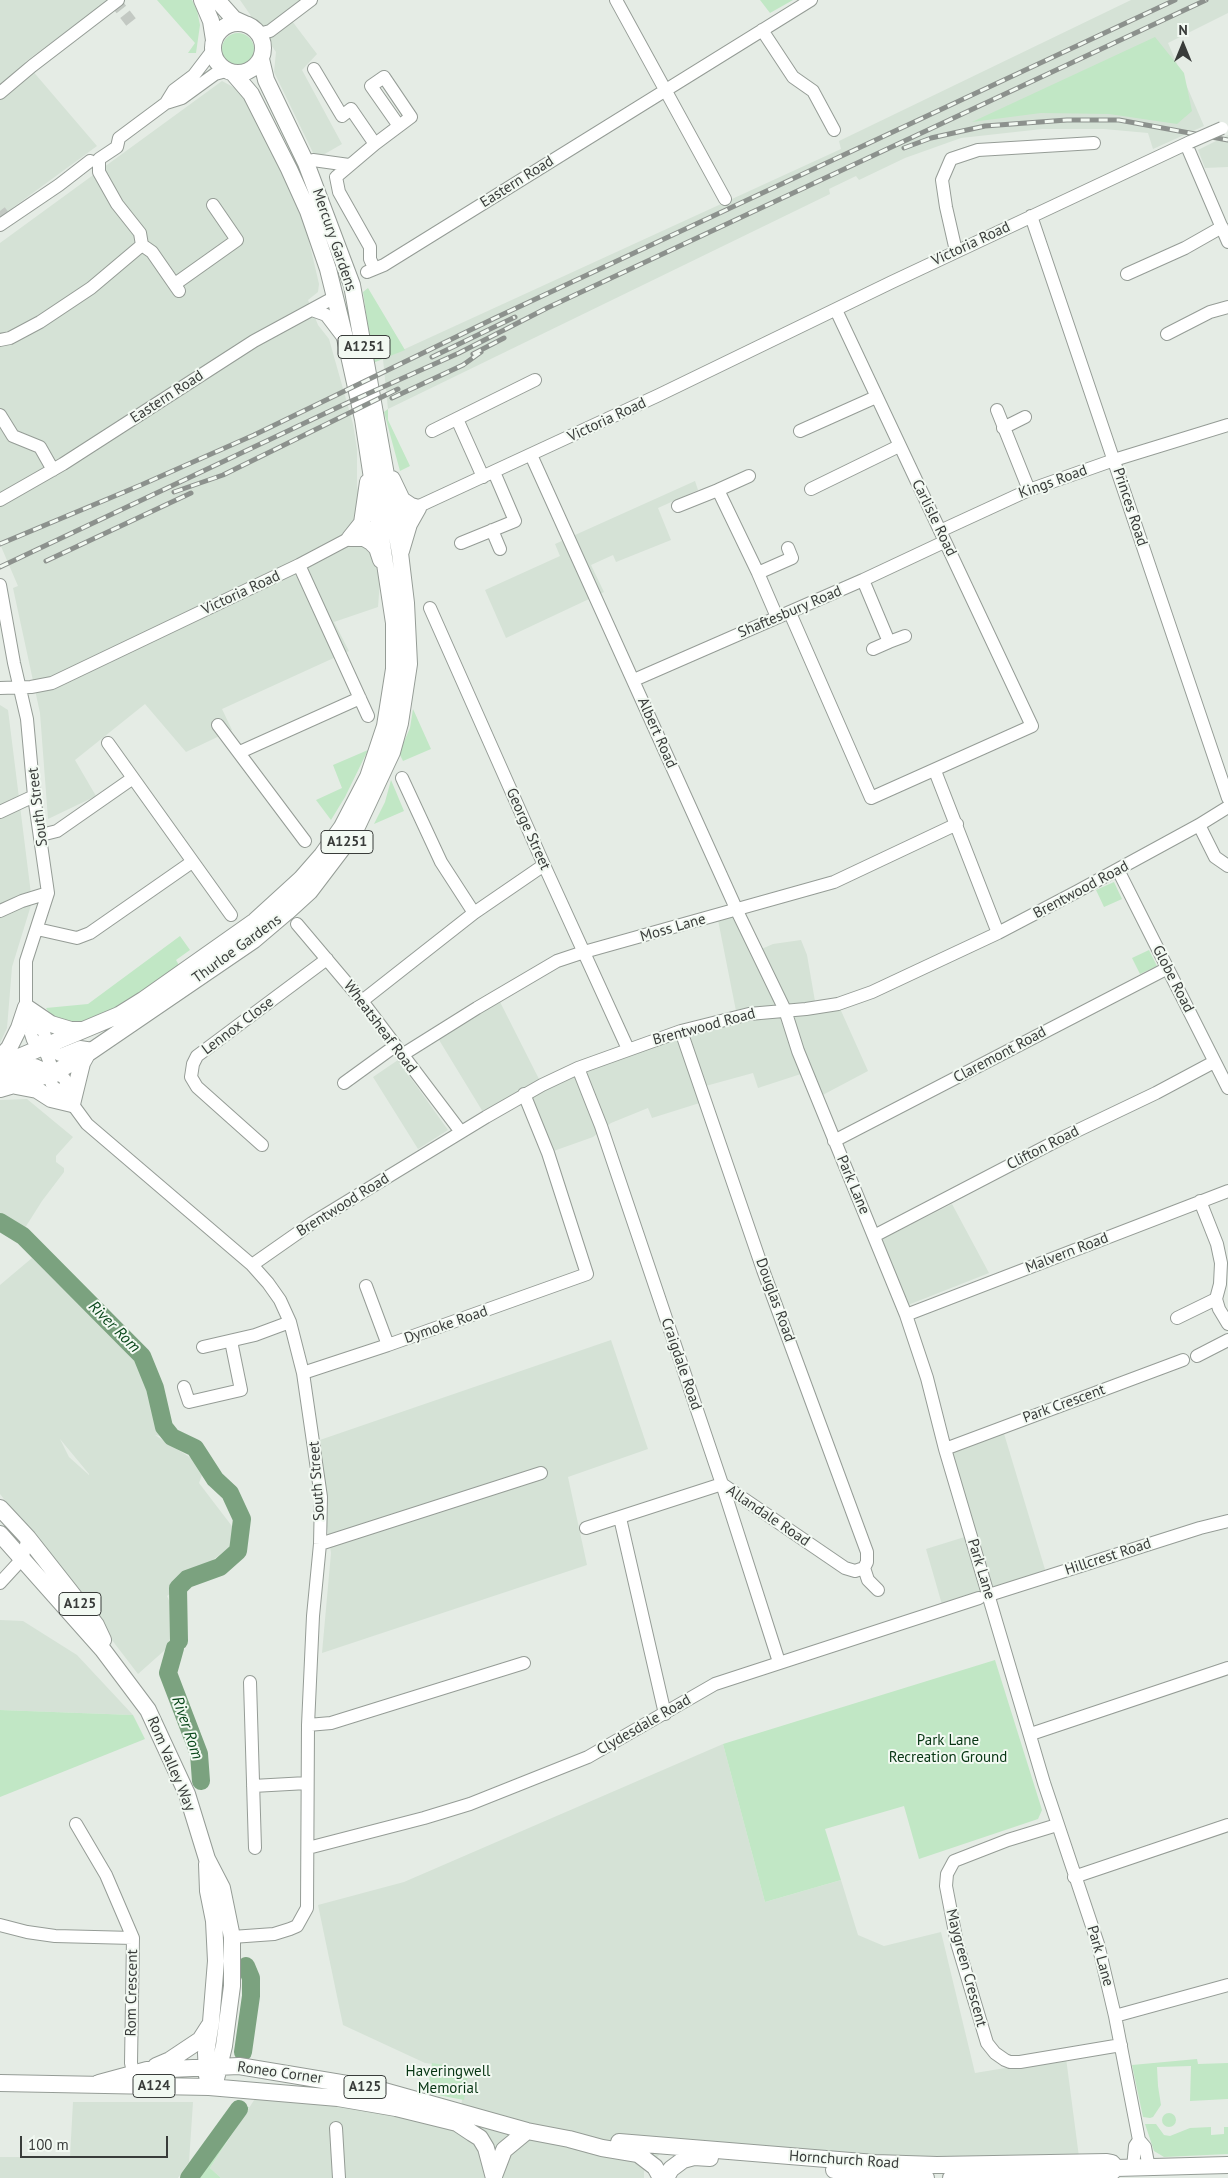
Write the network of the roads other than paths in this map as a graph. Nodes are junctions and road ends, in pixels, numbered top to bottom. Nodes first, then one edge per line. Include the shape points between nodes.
1 (118, 0) edge
2 (202, 0) edge
3 (217, 0) edge
4 (311, 0) edge
5 (616, 0) edge
6 (811, 0) edge
7 (245, 24) junction
8 (762, 30) junction
9 (259, 34) junction
10 (213, 45) junction
11 (261, 59) junction
12 (314, 69) dead end
13 (230, 72) junction
14 (666, 90) junction
15 (0, 93) edge
16 (166, 103) junction
17 (399, 126) dead end
18 (1225, 126) edge
19 (834, 130) dead end
20 (1094, 143) dead end
21 (1188, 143) junction
22 (375, 144) junction
23 (94, 160) junction
24 (306, 163) junction
25 (349, 165) junction
26 (725, 199) dead end
27 (213, 205) dead end
28 (1031, 216) junction
29 (0, 226) edge
30 (1222, 226) junction
31 (1228, 242) edge
32 (142, 245) junction
33 (956, 252) junction
34 (342, 256) junction
35 (1127, 274) dead end
36 (336, 296) junction
37 (1228, 307) edge
38 (312, 310) junction
39 (836, 310) junction
40 (1167, 334) dead end
41 (0, 340) edge
42 (346, 342) junction
43 (535, 380) dead end
44 (876, 397) junction
45 (997, 410) dead end
46 (0, 415) edge
47 (1025, 418) dead end
48 (457, 420) junction
49 (1228, 426) edge
50 (1003, 428) junction
51 (432, 431) dead end
52 (800, 431) dead end
53 (374, 446) junction
54 (899, 446) junction
55 (530, 455) junction
56 (1114, 460) junction
57 (53, 470) junction
58 (488, 474) junction
59 (749, 476) dead end
60 (811, 489) dead end
61 (718, 490) junction
62 (1029, 490) junction
63 (0, 500) edge
64 (678, 506) dead end
65 (418, 508) junction
66 (387, 522) junction
67 (492, 530) junction
68 (942, 537) junction
69 (350, 538) junction
70 (462, 543) dead end
71 (788, 548) dead end
72 (500, 549) dead end
73 (400, 553) junction
74 (299, 565) junction
75 (758, 573) junction
76 (864, 580) junction
77 (0, 585) edge
78 (389, 586) junction
79 (428, 613) dead end
80 (790, 613) junction
81 (777, 617) junction
82 (905, 636) dead end
83 (889, 642) junction
84 (873, 649) dead end
85 (634, 680) junction
86 (21, 687) junction
87 (0, 688) edge
88 (360, 698) junction
89 (368, 716) dead end
90 (218, 725) dead end
91 (108, 744) dead end
92 (240, 752) junction
93 (935, 771) junction
94 (133, 778) junction
95 (402, 778) dead end
96 (34, 796) junction
97 (1228, 798) edge
98 (1228, 807) edge
99 (0, 812) edge
100 (957, 824) junction
101 (1199, 825) junction
102 (41, 835) junction
103 (305, 841) dead end
104 (192, 862) junction
105 (544, 865) junction
106 (1228, 866) edge
107 (1118, 870) junction
108 (48, 893) junction
109 (738, 910) junction
110 (0, 911) edge
111 (474, 913) junction
112 (232, 915) dead end
113 (297, 924) dead end
114 (37, 929) junction
115 (998, 933) junction
116 (584, 952) junction
117 (327, 959) junction
118 (1166, 969) junction
119 (362, 1001) junction
120 (26, 1007) junction
121 (785, 1010) junction
122 (85, 1030) junction
123 (681, 1031) junction
124 (44, 1048) junction
125 (628, 1049) junction
126 (399, 1050) junction
127 (90, 1051) junction
128 (0, 1058) edge
129 (1214, 1062) junction
130 (0, 1065) edge
131 (578, 1068) junction
132 (54, 1073) junction
133 (344, 1083) dead end
134 (4, 1084) edge
135 (1228, 1088) edge
136 (524, 1094) junction
137 (68, 1099) junction
138 (461, 1132) junction
139 (834, 1141) junction
140 (262, 1145) dead end
141 (1228, 1191) edge
142 (1200, 1201) junction
143 (874, 1236) junction
144 (252, 1265) junction
145 (1224, 1284) edge
146 (366, 1286) dead end
147 (1216, 1299) junction
148 (906, 1315) junction
149 (1177, 1318) dead end
150 (290, 1322) junction
151 (1228, 1324) edge
152 (1228, 1340) edge
153 (231, 1341) junction
154 (388, 1346) junction
155 (203, 1347) dead end
156 (1197, 1356) dead end
157 (1184, 1360) dead end
158 (304, 1373) junction
159 (184, 1387) dead end
160 (945, 1449) junction
161 (541, 1473) dead end
162 (722, 1484) junction
163 (0, 1508) edge
164 (620, 1518) junction
165 (1228, 1521) edge
166 (586, 1528) dead end
167 (28, 1538) junction
168 (3, 1543) edge
169 (320, 1544) junction
170 (22, 1558) junction
171 (864, 1568) junction
172 (0, 1583) edge
173 (878, 1590) dead end
174 (984, 1596) junction
175 (779, 1662) junction
176 (524, 1663) dead end
177 (1228, 1668) edge
178 (122, 1675) junction
179 (250, 1682) dead end
180 (665, 1714) junction
181 (308, 1725) junction
182 (1031, 1734) junction
183 (307, 1783) junction
184 (253, 1786) junction
185 (76, 1824) dead end
186 (1057, 1825) junction
187 (1228, 1825) edge
188 (255, 1848) dead end
189 (308, 1848) junction
190 (207, 1859) junction
191 (1074, 1877) junction
192 (0, 1925) edge
193 (232, 1937) junction
194 (133, 1938) junction
195 (216, 1961) junction
196 (1228, 1985) edge
197 (1115, 2016) junction
198 (211, 2022) junction
199 (1121, 2045) junction
200 (224, 2046) junction
201 (212, 2066) junction
202 (239, 2066) junction
203 (139, 2076) junction
204 (0, 2082) edge
205 (211, 2087) junction
206 (336, 2128) dead end
207 (527, 2131) junction
208 (569, 2139) junction
209 (1228, 2165) edge
210 (1116, 2168) junction
211 (1141, 2168) junction
212 (1174, 2173) edge
213 (494, 2177) edge
214 (883, 2177) edge
215 (339, 2178) edge
216 (661, 2178) edge
217 (666, 2178) edge
218 (926, 2178) edge
219 (951, 2178) edge
220 (982, 2178) edge

1 - 15 street
2 - 10 main road, A1251 via 211,22
3 - 7 main road via 234,19
4 - 9 street via 270,30
5 - 14 street
6 - 8 street, Eastern Road
7 - 9 main road
7 - 10 main road via 225,26 218,32
8 - 14 street, Eastern Road
8 - 19 street via 793,77 813,91
9 - 11 main road, A1251 via 263,43
10 - 13 main road, A1251 via 215,60
10 - 16 street via 194,75 174,90
11 - 13 main road via 248,72
11 - 24 main road, Mercury Gardens / A1251 via 266,80
12 - 22 street via 342,116 351,109
13 - 16 street via 215,74 182,98
13 - 36 main road, Mercury Gardens / A1251 via 251,94 289,169 308,212
14 - 25 street, Eastern Road via 384,265 370,270 370,247 339,192 336,176
14 - 26 street
16 - 23 street via 120,138 117,147
17 - 22 street
18 - 21 street, Victoria Road, bridge
20 - 33 street via 978,150 951,159 942,180
21 - 28 street, Victoria Road
21 - 30 street
22 - 25 street
23 - 29 street
23 - 32 street via 117,204 140,233
24 - 25 street via 313,160
24 - 34 main road, Mercury Gardens / A1251
27 - 32 street via 237,240 177,288 152,252
28 - 33 street, Victoria Road
28 - 56 street, Princes Road
30 - 31 street
30 - 35 street via 1185,248
32 - 41 street via 91,288 42,321
33 - 39 street, Victoria Road
34 - 36 main road via 341,283
34 - 53 main road, Mercury Gardens / A1251 via 352,285 368,364
36 - 38 street, Eastern Road
36 - 42 main road, Mercury Gardens / A1251
37 - 40 street via 1210,312
38 - 42 street via 326,315
38 - 57 street, Eastern Road via 254,341
39 - 44 street, Carlisle Road
39 - 55 street, Victoria Road
42 - 53 main road, Mercury Gardens / A1251
43 - 48 street
44 - 52 street
44 - 54 street, Carlisle Road
45 - 50 street
46 - 57 street via 13,436 40,447
47 - 50 street
48 - 51 street
48 - 58 street
49 - 56 street, Kings Road
50 - 62 street
53 - 65 main road, A1251 via 399,496
53 - 66 main road, Mercury Gardens / A1251
53 - 69 main road, A1251 via 364,514 360,527
54 - 60 street
54 - 68 street, Carlisle Road
55 - 58 street, Victoria Road
55 - 85 street, Albert Road
56 - 62 street, Kings Road
56 - 97 street, Princes Road
57 - 63 street, Eastern Road
58 - 65 street, Victoria Road
58 - 67 street via 515,521
59 - 61 street
61 - 64 street
61 - 75 street
62 - 68 street, Kings Road
65 - 66 street, Victoria Road
65 - 73 main road, A1251
66 - 69 street, Victoria Road
66 - 73 main road, Thurloe Gardens / A1251
66 - 78 main road, Thurloe Gardens / A1251
67 - 70 street
67 - 72 street
68 - 76 street, Shaftesbury Road
68 - 93 street, Carlisle Road via 1032,726
69 - 74 street, Victoria Road
69 - 78 main road, A1251 via 364,538 377,548
71 - 75 street via 792,558
73 - 127 main road, Thurloe Gardens / A1251 via 409,664 400,723 392,752 354,833 310,891 254,940
74 - 86 street, Victoria Road via 52,683
74 - 88 street
75 - 81 street
76 - 80 street, Shaftesbury Road
76 - 83 street
77 - 86 street, South Street
78 - 122 main road, Thurloe Gardens / A1251 via 394,623 394,669 385,726 368,777 342,827 301,879 255,922 143,1000
79 - 105 street, George Street
80 - 81 street, Shaftesbury Road
80 - 93 street via 871,798
81 - 85 street, Shaftesbury Road
82 - 83 street
83 - 84 street
85 - 109 street, Albert Road
86 - 87 street, Victoria Road
86 - 96 street, South Street
88 - 89 street
88 - 92 street
90 - 92 street
91 - 94 street
92 - 103 street
93 - 100 street
94 - 102 street via 57,830
94 - 104 street
95 - 111 street via 440,862
96 - 99 street
96 - 102 street, South Street
98 - 101 street, Brentwood Road
100 - 109 street, Moss Lane via 834,882
100 - 115 street
101 - 106 street via 1216,857
101 - 107 street, Brentwood Road
102 - 108 street, South Street
104 - 112 street
104 - 114 street via 90,933 77,938
105 - 111 street
105 - 116 street, George Street
107 - 115 street, Brentwood Road
107 - 118 street, Globe Road
108 - 110 street
108 - 114 street, South Street
109 - 116 street, Moss Lane
109 - 121 street, Albert Road
111 - 119 street
113 - 117 street, Wheatsheaf Road
114 - 120 street, South Street via 26,961
115 - 121 street, Brentwood Road via 872,992 838,1004
116 - 125 street, George Street
116 - 126 street, Moss Lane via 557,962
117 - 119 street, Wheatsheaf Road
117 - 140 street, Lennox Close via 197,1056 193,1064 192,1077 197,1087
118 - 129 street, Globe Road
118 - 139 street, Claremont Road
119 - 126 street, Wheatsheaf Road
120 - 122 main road via 51,1024
120 - 124 street, South Street via 34,1025 46,1036
120 - 128 main road via 9,1048
121 - 123 street, Brentwood Road via 743,1015
121 - 139 street, Park Lane via 798,1052
122 - 124 main road, Thurloe Gardens / A1251
123 - 125 street, Brentwood Road
123 - 171 street, Douglas Road via 763,1270 866,1552
124 - 127 street via 60,1055 80,1046
124 - 130 main road, A1251
124 - 132 street, South Street
125 - 131 street, Brentwood Road
126 - 133 street, Moss Lane
126 - 138 street, Wheatsheaf Road
127 - 132 main road, Thurloe Gardens / A1251
127 - 137 main road
129 - 135 street, Globe Road
129 - 143 street, Clifton Road
131 - 136 street, Brentwood Road
131 - 162 street, Craigdale Road via 601,1126
132 - 134 main road, A1251
132 - 137 street, South Street via 50,1082
134 - 137 main road, A1251 via 37,1090 51,1100
136 - 138 street, Brentwood Road
136 - 154 street, Dymoke Road via 548,1153 587,1274
137 - 144 street, South Street via 87,1124
138 - 144 street, Brentwood Road via 312,1223
139 - 143 street, Park Lane
141 - 142 street, Malvern Road
142 - 145 street via 1217,1244
142 - 148 street, Malvern Road
143 - 148 street, Park Lane
144 - 150 street, South Street via 280,1300
145 - 147 street
146 - 154 street
147 - 149 street
147 - 151 street
148 - 160 street, Park Lane via 927,1378
150 - 153 street
150 - 158 street, South Street
152 - 156 street
153 - 155 street
153 - 159 street via 241,1390 189,1402
154 - 158 street, Dymoke Road
157 - 160 street, Park Crescent
158 - 169 street, South Street via 321,1497
160 - 174 street, Park Lane
161 - 169 street
162 - 164 street, Allandale Road
162 - 171 street, Allandale Road via 845,1568 855,1571
162 - 175 street, Craigdale Road
163 - 167 main road, Rom Valley Way / A125
164 - 166 street, Allandale Road
164 - 180 street
165 - 174 street, Hillcrest Road
167 - 168 street, Rom Valley Way
167 - 170 street
167 - 178 main road, Rom Valley Way / A125 via 96,1625
168 - 170 main road, Rom Valley Way / A125
169 - 181 street, South Street
170 - 172 street
170 - 178 main road, Rom Valley Way / A125
171 - 173 street via 868,1580
174 - 175 street, Clydesdale Road via 908,1614
174 - 182 street, Park Lane
175 - 180 street, Clydesdale Road via 715,1684
176 - 181 street via 331,1723
177 - 182 street
178 - 190 main road, Rom Valley Way / A125 via 148,1710 168,1749 187,1794
179 - 184 street
180 - 189 street, Clydesdale Road via 588,1757 470,1804
181 - 183 street, South Street
182 - 186 street, Park Lane
183 - 184 street
183 - 189 street, South Street
184 - 188 street
185 - 194 street, Rom Crescent via 106,1875
186 - 191 street, Park Lane
186 - 199 street, Maygreen Crescent via 954,1861 946,1874 946,1886 957,1943 987,2043 1002,2058 1020,2062
187 - 191 street
189 - 193 street, South Street via 307,1908 297,1926 274,1934
190 - 193 main road, Rom Valley Way / A125 via 222,1888
190 - 195 main road, Rom Valley Way / A125
191 - 197 street, Park Lane via 1098,1944
192 - 194 street via 55,1936
193 - 195 main road, Rom Valley Way / A125
193 - 200 main road, Rom Valley Way / A125 via 232,1986
194 - 203 street, Rom Crescent via 131,2063
195 - 198 main road, Rom Valley Way / A125
196 - 197 street
197 - 199 street, Park Lane
198 - 201 main road, Rom Valley Way / A125
198 - 203 main road, A124 via 200,2040
199 - 211 street, Park Lane via 1139,2140 1134,2150
200 - 201 main road, Rom Valley Way / A125
200 - 202 main road via 228,2057
201 - 202 main road, Roneo Corner / A125
201 - 203 main road, A124
201 - 205 main road, Rom Valley Way / A125
202 - 207 main road, Roneo Corner / A125 via 377,2089
203 - 204 main road, A124 via 99,2083
203 - 205 main road, A124
205 - 213 main road, Roneo Corner / A125 via 338,2098 457,2123 480,2138
206 - 215 street
207 - 208 main road, Roneo Corner / A125
207 - 213 main road, Roneo Corner / A125 via 504,2150
208 - 210 main road, Hornchurch Road via 875,2163 1107,2162
208 - 216 main road, A125 via 641,2155 655,2167
209 - 212 main road, Hornchurch Road
210 - 211 main road, Hornchurch Road
210 - 220 main road, Hornchurch Road via 1110,2174
211 - 212 main road, Hornchurch Road
214 - 217 main road, Hornchurch Road via 694,2157 683,2160 671,2169
214 - 218 main road, Hornchurch Road
219 - 220 main road, Hornchurch Road

